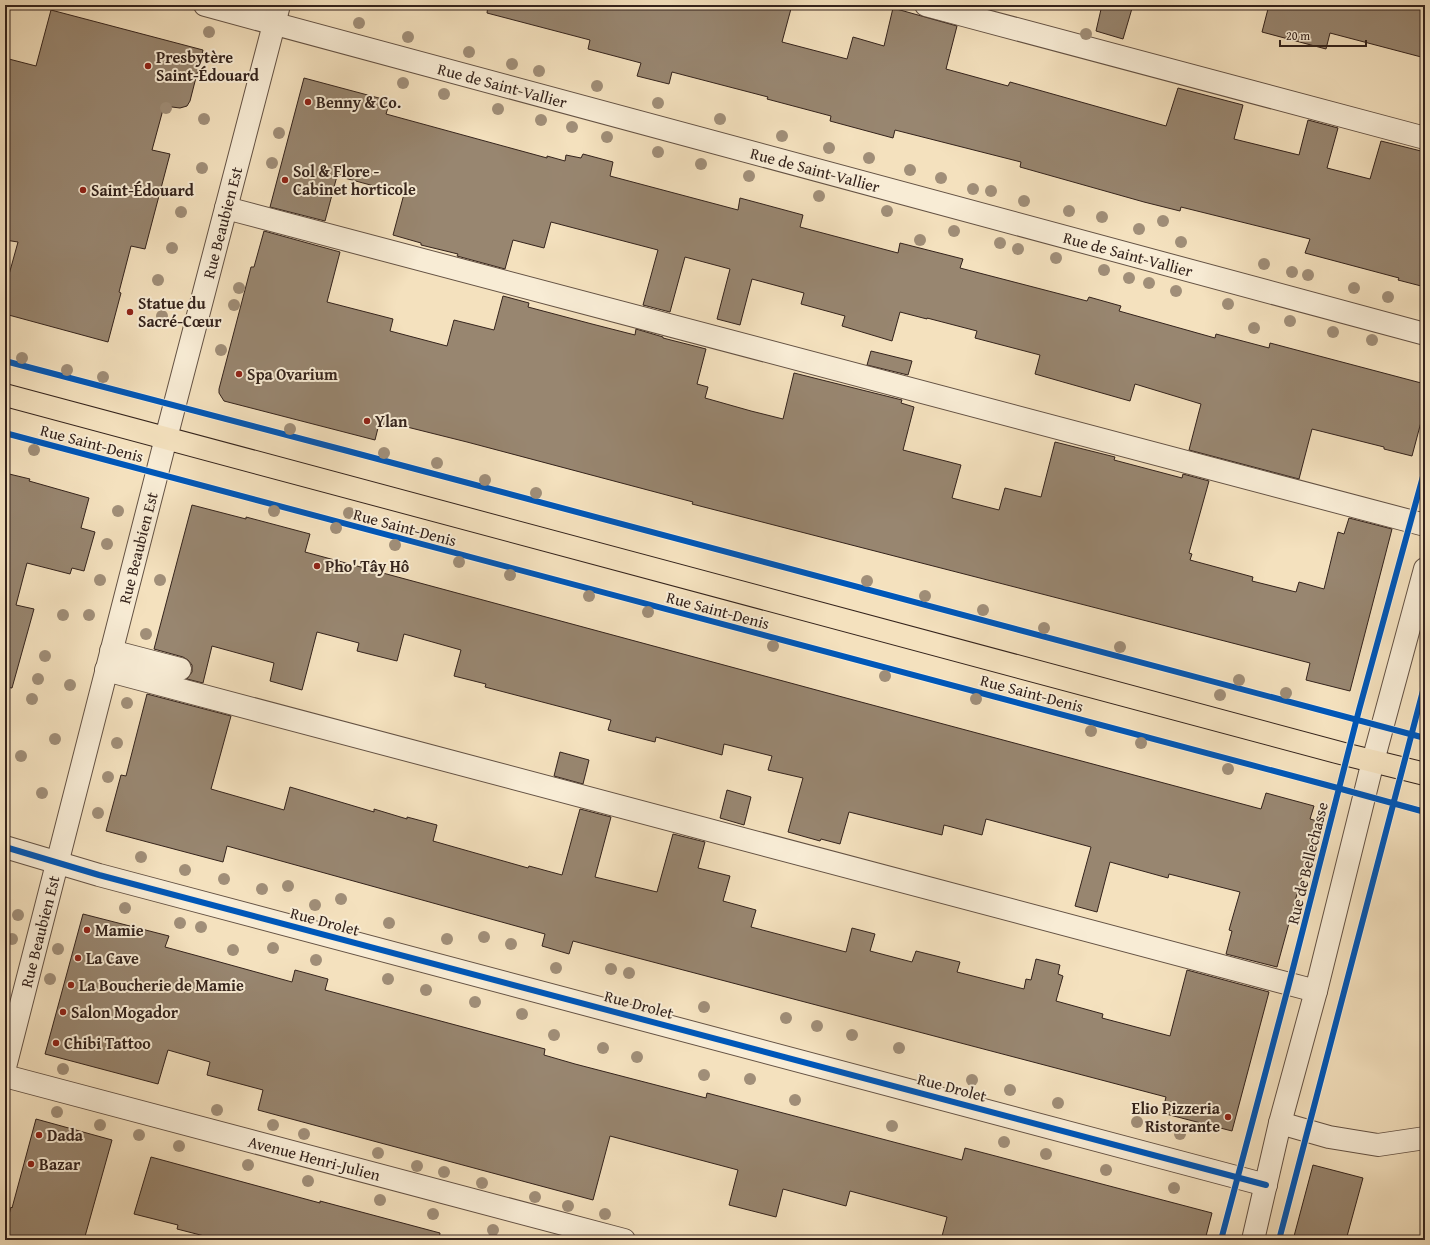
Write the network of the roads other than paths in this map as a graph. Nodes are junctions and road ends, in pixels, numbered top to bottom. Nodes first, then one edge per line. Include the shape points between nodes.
1 (205, 5) edge
2 (926, 5) edge
3 (277, 14) edge
4 (1425, 138) edge
5 (226, 208) junction
6 (1425, 334) edge
7 (5, 395) edge
8 (166, 438) junction
9 (1425, 525) edge
10 (1425, 569) edge
11 (109, 661) junction
12 (180, 669) dead end
13 (1373, 761) junction
14 (1425, 774) edge
15 (5, 847) edge
16 (58, 862) junction
17 (1316, 991) junction
18 (5, 1068) edge
19 (5, 1076) edge
20 (1280, 1123) junction
21 (1425, 1138) edge
22 (1266, 1185) junction
23 (624, 1240) edge
24 (1253, 1240) edge

1 - 3 street, Rue de Saint-Vallier
2 - 4 street
3 - 5 street, Rue Beaubien Est
3 - 6 street, Rue de Saint-Vallier
5 - 8 street, Rue Beaubien Est
5 - 9 street
7 - 8 main road, Rue Saint-Denis
8 - 11 street, Rue Beaubien Est
8 - 13 main road, Rue Saint-Denis
10 - 13 street
11 - 12 street
11 - 16 street, Rue Beaubien Est
11 - 17 street
13 - 14 main road, Rue Saint-Denis
13 - 17 street
15 - 16 street, Rue Drolet
16 - 18 street, Rue Beaubien Est
16 - 22 street, Rue Drolet
17 - 20 street
19 - 23 street, Avenue Henri-Julien
20 - 21 street via 1328,1137 1378,1146
20 - 22 street
22 - 24 street

